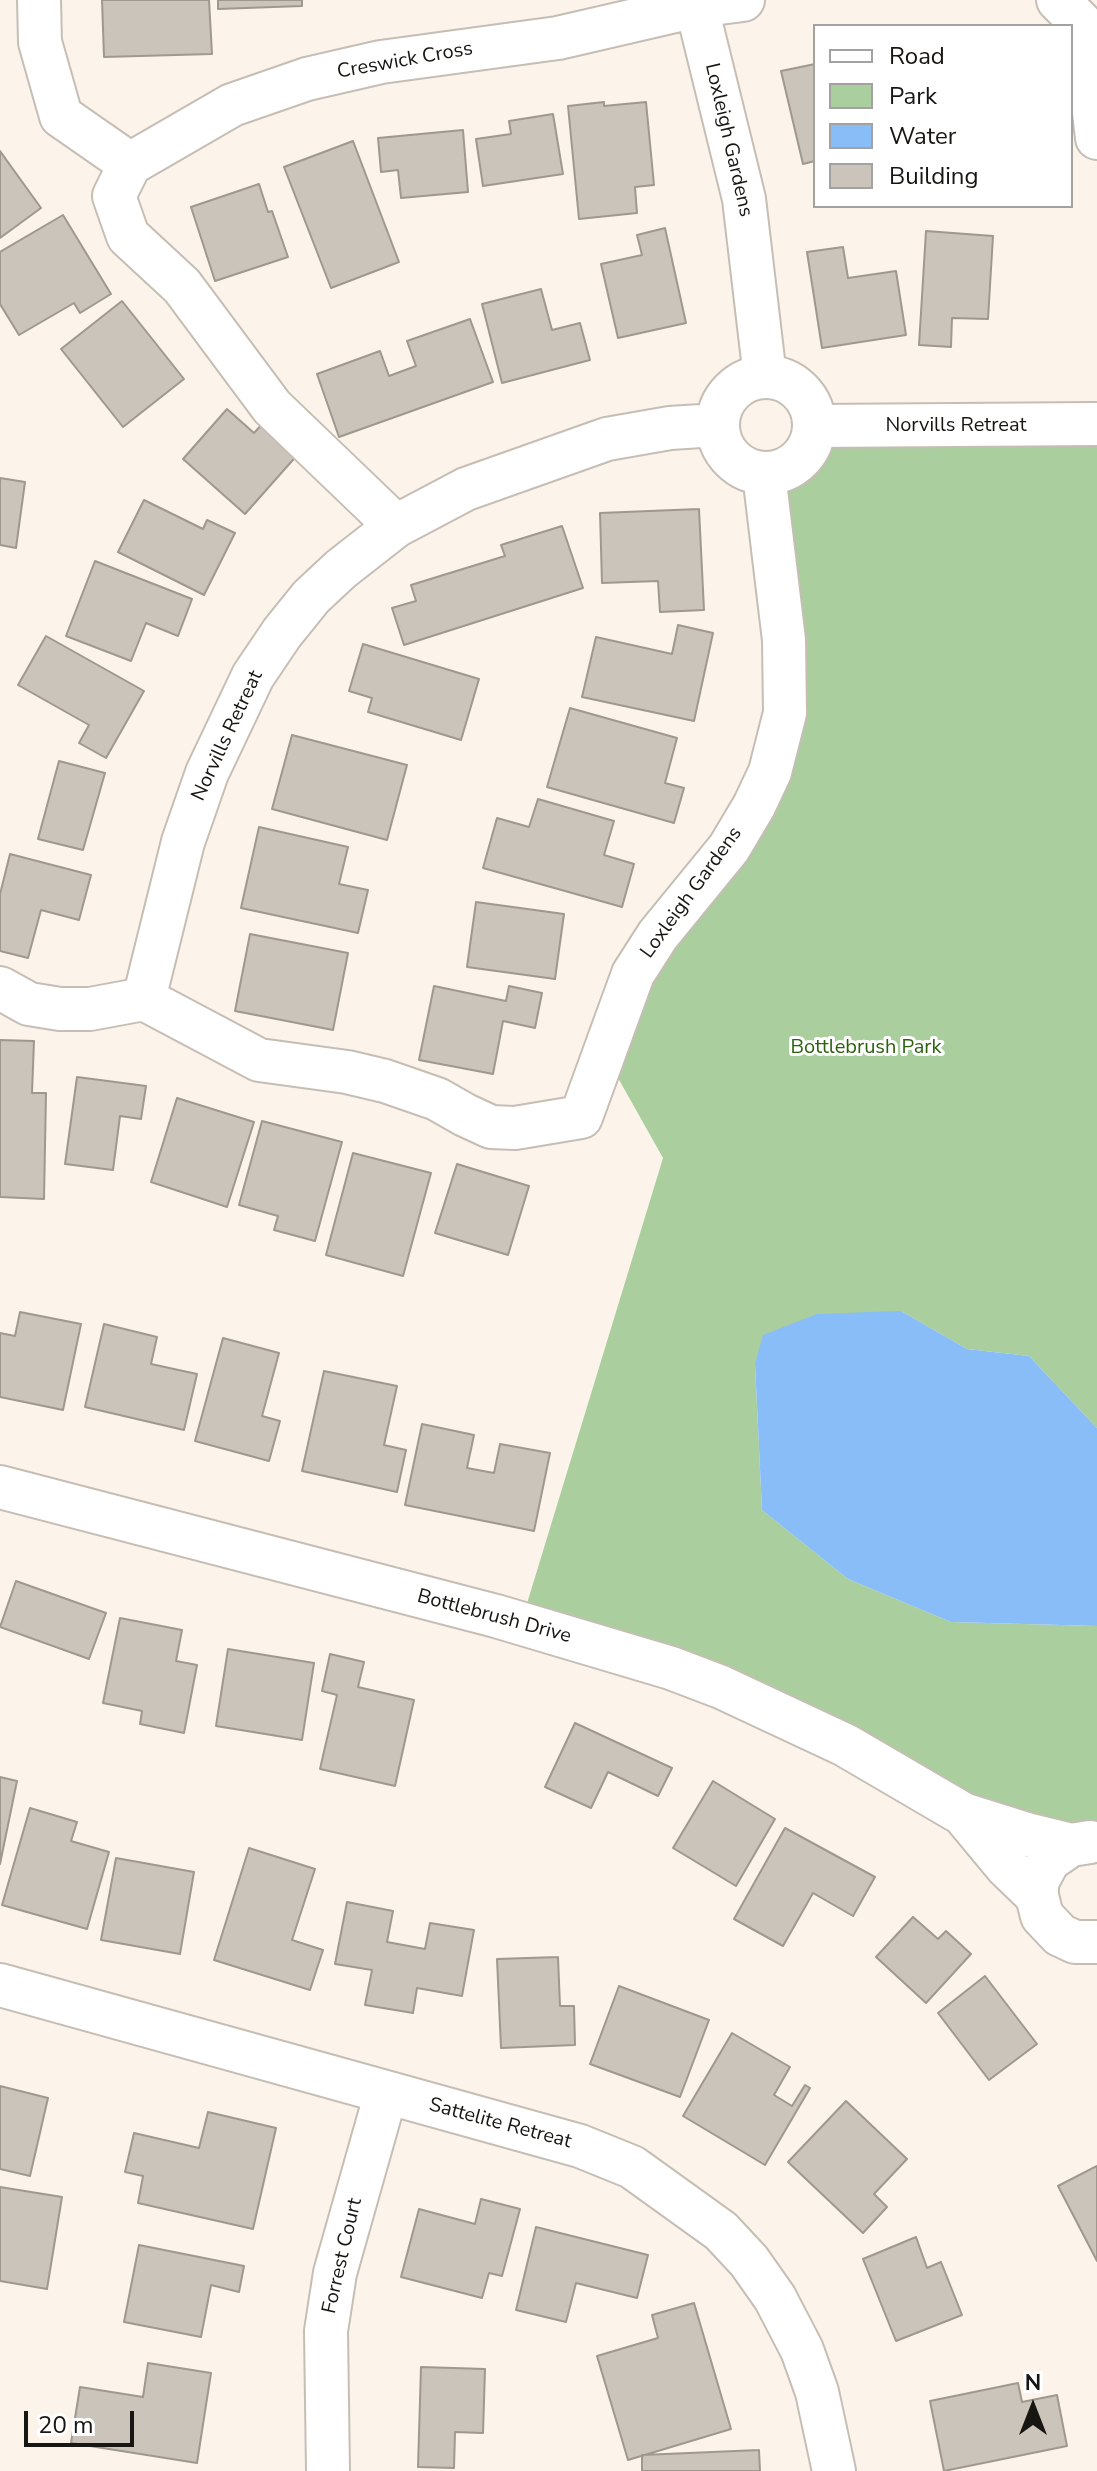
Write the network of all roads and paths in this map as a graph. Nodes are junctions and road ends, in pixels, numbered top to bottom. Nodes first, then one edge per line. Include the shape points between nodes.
1 (39, 0) edge
2 (743, 0) edge
3 (1058, 0) edge
4 (695, 3) edge
5 (1097, 138) edge
6 (130, 164) junction
7 (765, 377) junction
8 (1097, 424) edge
9 (717, 425) junction
10 (814, 426) junction
11 (764, 474) junction
12 (396, 526) junction
13 (0, 988) edge
14 (144, 999) junction
15 (0, 1487) edge
16 (963, 1814) junction
17 (1089, 1843) edge
18 (1037, 1896) junction
19 (1090, 1948) edge
20 (0, 1985) edge
21 (386, 2093) junction
22 (328, 2471) edge
23 (834, 2471) edge

1 - 6 street via 40,42 61,116
2 - 4 street, Creswick Cross
3 - 5 street via 1080,22
4 - 6 street, Creswick Cross via 558,38 381,62 307,79 232,105
4 - 7 street, Loxleigh Gardens via 744,199
6 - 12 street via 114,196 128,236 182,286 272,407
7 - 9 street via 731,391
7 - 10 street via 800,391 811,407
8 - 10 street, Norvills Retreat
9 - 11 street via 720,443 731,459
9 - 12 street, Norvills Retreat via 607,439 466,489
10 - 11 street via 810,445 799,460 783,471
11 - 14 street, Loxleigh Gardens via 784,640 785,713 770,772 729,848 633,974 581,1117 491,1127 437,1099 385,1081 259,1060
12 - 14 street, Norvills Retreat via 311,597 253,676 207,773 183,842
13 - 14 street via 29,1004 60,1009
15 - 16 street, Bottlebrush Drive via 496,1616 671,1668 833,1738
16 - 17 street, Bottlebrush Drive via 1030,1835
16 - 18 street, Bottlebrush Drive
17 - 18 street via 1049,1860 1037,1882
18 - 19 street, Bottlebrush Drive via 1050,1926
20 - 21 street, Sattelite Retreat
21 - 22 street, Forrest Court via 335,2273 328,2316
21 - 23 street, Sattelite Retreat via 593,2151 632,2167 721,2231 775,2298 802,2350

